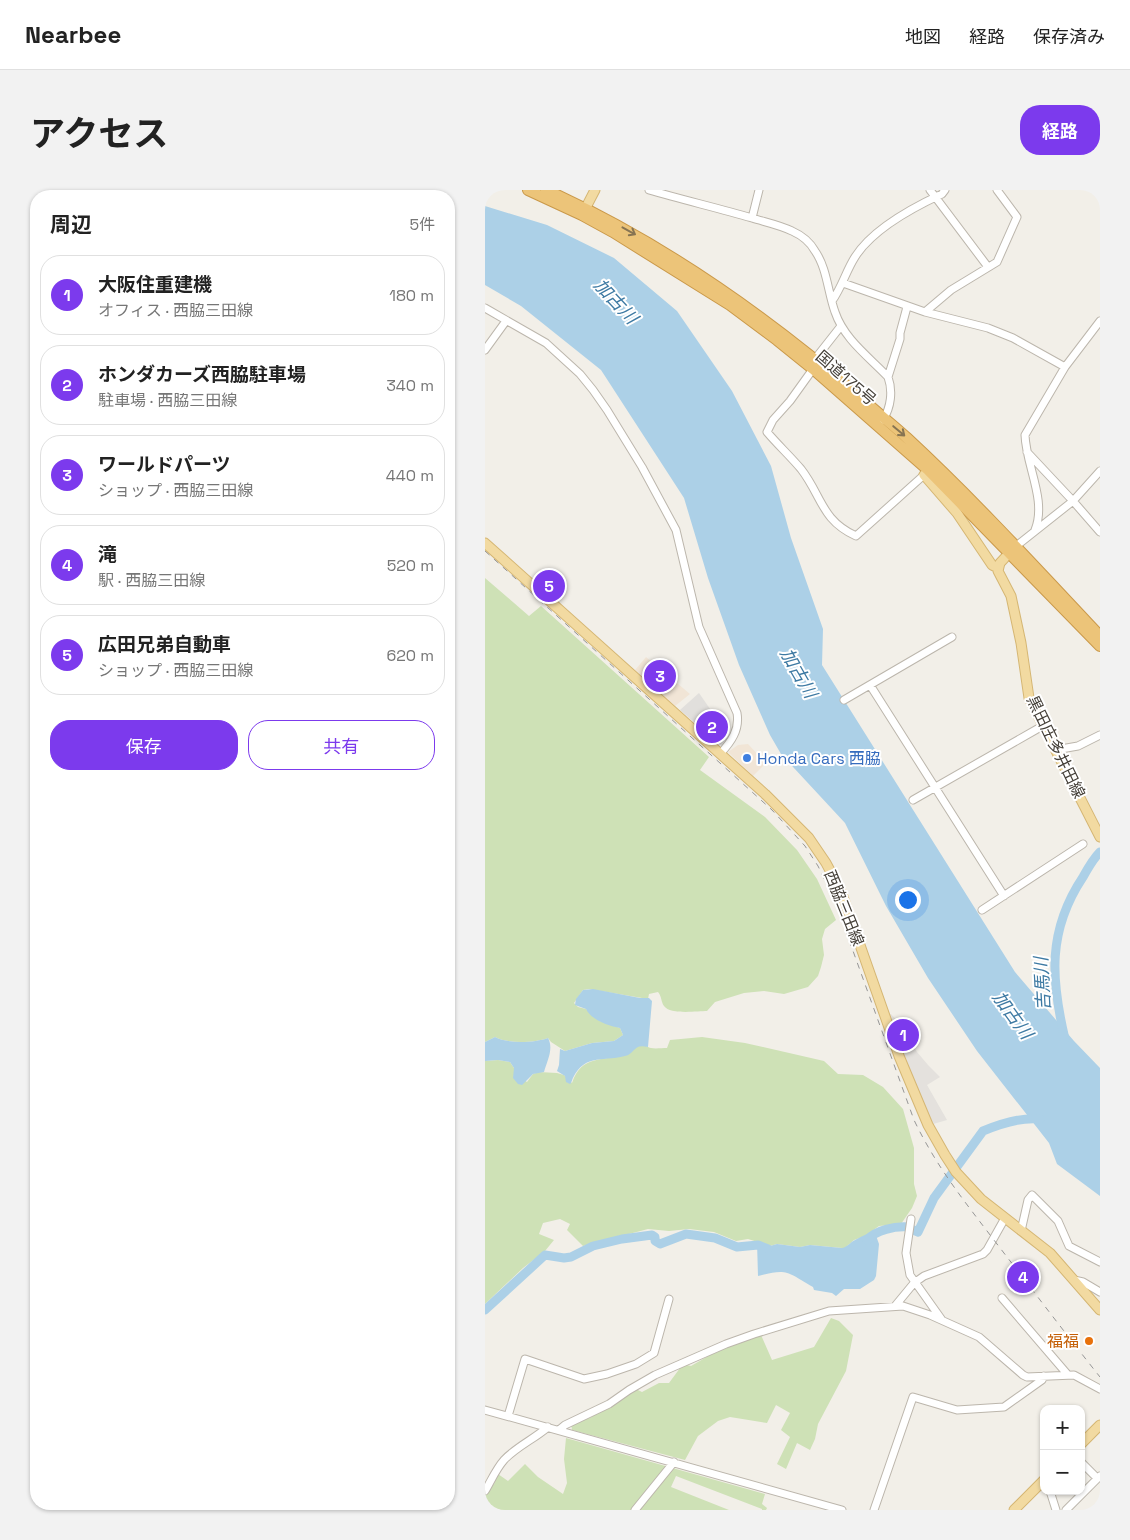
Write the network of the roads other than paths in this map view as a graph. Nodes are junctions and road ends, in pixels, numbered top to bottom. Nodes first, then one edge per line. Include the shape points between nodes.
1 (527, 190) edge
2 (547, 190) edge
3 (595, 190) edge
4 (649, 190) edge
5 (759, 190) edge
6 (930, 190) edge
7 (945, 190) edge
8 (997, 190) edge
9 (935, 197) junction
10 (584, 211) junction
11 (752, 218) junction
12 (988, 267) junction
13 (843, 283) junction
14 (832, 301) junction
15 (907, 307) junction
16 (485, 308) edge
17 (925, 312) junction
18 (506, 320) junction
19 (1100, 321) edge
20 (841, 326) junction
21 (485, 350) edge
22 (814, 364) junction
23 (1065, 367) junction
24 (888, 376) junction
25 (881, 422) junction
26 (1027, 452) junction
27 (1100, 471) edge
28 (926, 472) junction
29 (1073, 501) junction
30 (1035, 530) junction
31 (1100, 532) edge
32 (485, 543) edge
33 (1013, 550) junction
34 (998, 568) junction
35 (1100, 636) edge
36 (952, 637) dead end
37 (1100, 646) edge
38 (870, 685) junction
39 (844, 700) dead end
40 (1042, 724) junction
41 (1100, 735) edge
42 (1055, 750) junction
43 (720, 754) junction
44 (935, 787) junction
45 (913, 800) dead end
46 (1100, 837) edge
47 (1083, 844) dead end
48 (1004, 896) junction
49 (982, 910) dead end
50 (911, 1218) dead end
51 (1005, 1218) junction
52 (1021, 1231) junction
53 (1100, 1262) edge
54 (1074, 1280) junction
55 (914, 1283) junction
56 (1100, 1292) edge
57 (1002, 1298) dead end
58 (669, 1299) dead end
59 (895, 1306) junction
60 (1100, 1310) edge
61 (942, 1320) junction
62 (1068, 1375) junction
63 (1044, 1376) junction
64 (1100, 1389) edge
65 (485, 1410) edge
66 (508, 1416) junction
67 (1100, 1425) edge
68 (548, 1427) junction
69 (559, 1430) junction
70 (1085, 1440) edge
71 (674, 1462) junction
72 (1085, 1465) edge
73 (1099, 1477) edge
74 (1040, 1484) edge
75 (485, 1491) edge
76 (1051, 1495) edge
77 (635, 1510) edge
78 (842, 1510) edge
79 (874, 1510) edge
80 (1014, 1510) edge
81 (1056, 1510) edge
82 (1066, 1510) edge

1 - 10 highway, 国道175号
2 - 10 highway, 国道175号
3 - 10 main road
4 - 11 street
5 - 11 street
6 - 9 street
7 - 9 street
8 - 12 street via 1017,217 997,262
9 - 12 street
9 - 13 street via 869,240 854,258
10 - 22 highway, 国道175号 via 730,305
11 - 14 street via 792,230 809,243 823,268
12 - 17 street via 951,290
13 - 14 street
13 - 15 street
14 - 20 street
15 - 17 street
15 - 24 street via 901,339
16 - 18 street
17 - 23 street via 988,328
18 - 21 street
18 - 43 street via 546,343 593,390 643,467 676,530 699,627 737,713 736,732
19 - 23 street
20 - 22 street
20 - 24 street
22 - 25 highway, 国道175号
22 - 28 street via 767,432 801,470 834,522 855,536
23 - 26 street via 1025,436
24 - 25 street via 890,399
25 - 28 highway, 国道175号
25 -> 33 highway, 国道175号 via 906,437
26 - 29 street
26 - 30 street via 1037,494 1039,514
27 - 29 street
28 - 33 highway, 国道175号
28 - 34 main road, 黒田庄多井田線 via 992,565
29 - 30 street
29 - 31 street
30 - 33 street
32 - 43 main road, 西脇三田線
33 - 34 main road
33 - 35 highway, 国道175号
33 - 37 highway, 国道175号
34 - 40 main road, 黒田庄多井田線 via 1011,596 1018,625 1029,698
36 - 38 street
38 - 39 street
38 - 44 street
40 - 42 main road, 黒田庄多井田線
40 - 44 street
41 - 42 street via 1078,746
42 - 46 main road, 黒田庄多井田線
43 - 51 main road, 西脇三田線 via 794,820 826,863 841,891 904,1067 928,1124 954,1169 981,1199
44 - 45 street
44 - 48 street
47 - 48 street
48 - 49 street
50 - 55 street via 907,1261
51 - 52 main road, 西脇三田線
51 - 55 street via 983,1254 924,1276
52 - 53 street via 1032,1195 1057,1222 1069,1246
52 - 54 main road, 西脇三田線 via 1050,1253
54 - 56 street
54 - 60 main road, 西脇三田線
55 - 59 street
55 - 61 street
57 - 62 street
58 - 66 street via 654,1353 636,1364 584,1378 525,1358
59 - 61 street
59 - 69 street via 829,1311 753,1334 655,1375
61 - 63 street via 979,1337 1023,1375
62 - 63 street
62 - 64 street via 1086,1380
63 - 79 street via 1004,1407 957,1410 913,1396
65 - 66 street
66 - 68 street
67 - 70 main road
68 - 69 street
68 - 75 street via 503,1461
69 - 71 street
71 - 77 street
71 - 78 street
72 - 73 street
73 - 82 street
74 - 80 main road
76 - 81 street

